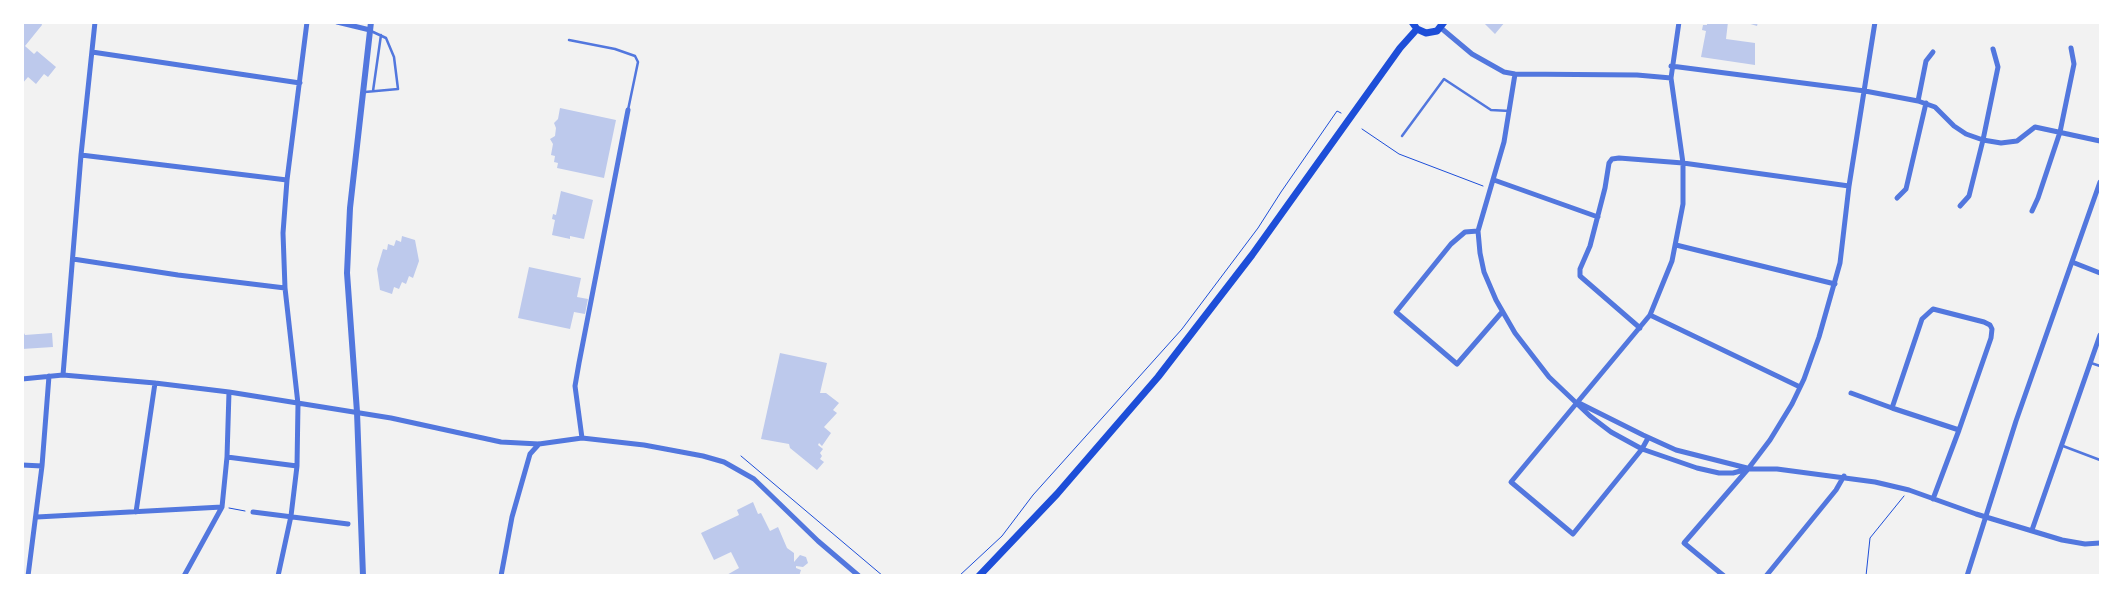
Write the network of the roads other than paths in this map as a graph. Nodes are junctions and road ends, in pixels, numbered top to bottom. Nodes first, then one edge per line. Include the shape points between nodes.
1 (95, 22) edge
2 (307, 22) edge
3 (337, 22) edge
4 (370, 22) edge
5 (1412, 22) edge
6 (1679, 22) edge
7 (1875, 22) edge
8 (1443, 25) edge
9 (1417, 29) junction
10 (370, 30) junction
11 (380, 35) junction
12 (569, 40) dead end
13 (2071, 48) dead end
14 (1993, 49) dead end
15 (92, 52) junction
16 (1933, 52) dead end
17 (1672, 66) junction
18 (1515, 74) junction
19 (1671, 78) junction
20 (300, 83) junction
21 (373, 91) junction
22 (1865, 91) junction
23 (363, 93) junction
24 (1918, 101) junction
25 (1926, 103) junction
26 (628, 110) joint
27 (1510, 111) junction
28 (2060, 132) junction
29 (1402, 136) dead end
30 (1983, 140) junction
31 (2100, 141) edge
32 (81, 155) junction
33 (1684, 163) junction
34 (287, 180) junction
35 (1494, 180) junction
36 (2100, 182) edge
37 (1850, 186) junction
38 (1896, 198) dead end
39 (1960, 206) dead end
40 (2032, 211) dead end
41 (1598, 217) junction
42 (1478, 232) junction
43 (1676, 245) junction
44 (73, 259) junction
45 (2072, 262) junction
46 (2100, 273) edge
47 (1834, 284) junction
48 (285, 288) junction
49 (1502, 312) junction
50 (1650, 316) junction
51 (1640, 328) junction
52 (2100, 335) edge
53 (2091, 363) junction
54 (2100, 366) edge
55 (62, 375) junction
56 (49, 376) junction
57 (22, 379) edge
58 (155, 383) junction
59 (1800, 388) junction
60 (229, 392) junction
61 (1851, 393) dead end
62 (1578, 403) junction
63 (298, 404) junction
64 (1892, 408) junction
65 (357, 412) junction
66 (1959, 430) junction
67 (582, 438) junction
68 (1648, 438) junction
69 (538, 444) junction
70 (2062, 446) junction
71 (1642, 449) junction
72 (227, 457) junction
73 (2100, 460) edge
74 (22, 465) edge
75 (42, 466) junction
76 (297, 466) junction
77 (1748, 468) junction
78 (1844, 476) junction
79 (1933, 499) junction
80 (222, 507) junction
81 (136, 512) junction
82 (253, 512) road end
83 (291, 516) junction
84 (1986, 516) junction
85 (37, 517) junction
86 (348, 524) dead end
87 (2032, 530) junction
88 (2100, 544) edge
89 (28, 576) edge
90 (184, 576) edge
91 (278, 576) edge
92 (363, 576) edge
93 (501, 576) edge
94 (859, 576) edge
95 (979, 576) edge
96 (1724, 576) edge
97 (1766, 576) edge
98 (1967, 576) edge

1 - 15 street
2 - 20 street
3 - 10 street
4 - 10 street
5 - 9 main road
6 - 17 street
7 - 22 street
8 - 9 main road via 1432,33
8 - 18 street via 1486,63
9 - 95 main road via 1164,370 1057,494
10 - 11 lane
10 - 23 street
11 - 21 lane
11 - 21 lane via 386,38 394,56 398,88
12 - 26 lane via 635,56 638,62
13 - 28 street via 2074,64
14 - 30 street via 1998,67
15 - 20 street
15 - 32 street
16 - 24 street via 1926,61
17 - 19 street
17 - 22 street
18 - 19 street
18 - 27 street
19 - 33 street
20 - 34 street
21 - 23 lane
22 - 24 street
22 - 37 street
23 - 65 street via 348,248 350,337
24 - 25 street
25 - 30 street via 1966,134
25 - 38 street via 1906,189
26 - 67 street via 578,371 576,386
27 - 29 lane via 1491,110 1444,79
27 - 35 street
28 - 30 street via 2035,127 2017,141
28 - 31 street
28 - 40 street
30 - 39 street via 1969,196
32 - 34 street
32 - 44 street
33 - 37 street
33 - 41 street via 1612,159
33 - 43 street via 1683,204
34 - 48 street
35 - 41 street
35 - 42 street
36 - 45 street
37 - 47 street via 1840,263
41 - 51 street via 1580,276
42 - 49 street via 1484,272
42 - 49 street via 1465,232 1451,244 1396,312 1457,364
43 - 47 street
43 - 50 street
44 - 48 street
44 - 55 street
45 - 46 street
45 - 84 street
47 - 59 street
48 - 63 street
49 - 62 street via 1549,377
50 - 51 street
50 - 59 street
51 - 62 street
52 - 53 street
53 - 54 lane
53 - 70 street
55 - 56 street
55 - 58 street
56 - 57 street
56 - 75 street
58 - 60 street
58 - 81 street
59 - 77 street via 1782,421
60 - 63 street
60 - 72 street
61 - 64 street
62 - 68 street
62 - 71 street via 1611,432
62 - 71 street via 1511,482 1573,534
63 - 65 street
63 - 76 street
64 - 66 street
64 - 66 street via 1926,314 1932,309 1984,322 1992,329 1991,338
65 - 69 street via 501,442
65 - 92 street
66 - 79 street
67 - 69 street
67 - 94 street via 644,444 703,456 735,467 754,479
68 - 71 street
68 - 77 street via 1676,450
69 - 93 street via 530,454 512,517
70 - 73 lane
70 - 87 street
71 - 77 street via 1671,461 1719,473
72 - 76 street
72 - 80 street
74 - 75 street
75 - 85 street
76 - 83 street
77 - 78 street
77 - 96 street via 1684,542
78 - 79 street via 1909,490
78 - 97 street
79 - 84 street
80 - 81 street
80 - 90 street
81 - 85 street
82 - 83 street
83 - 86 street
83 - 91 street
84 - 87 street
84 - 98 street
85 - 89 street
87 - 88 street via 2062,540

